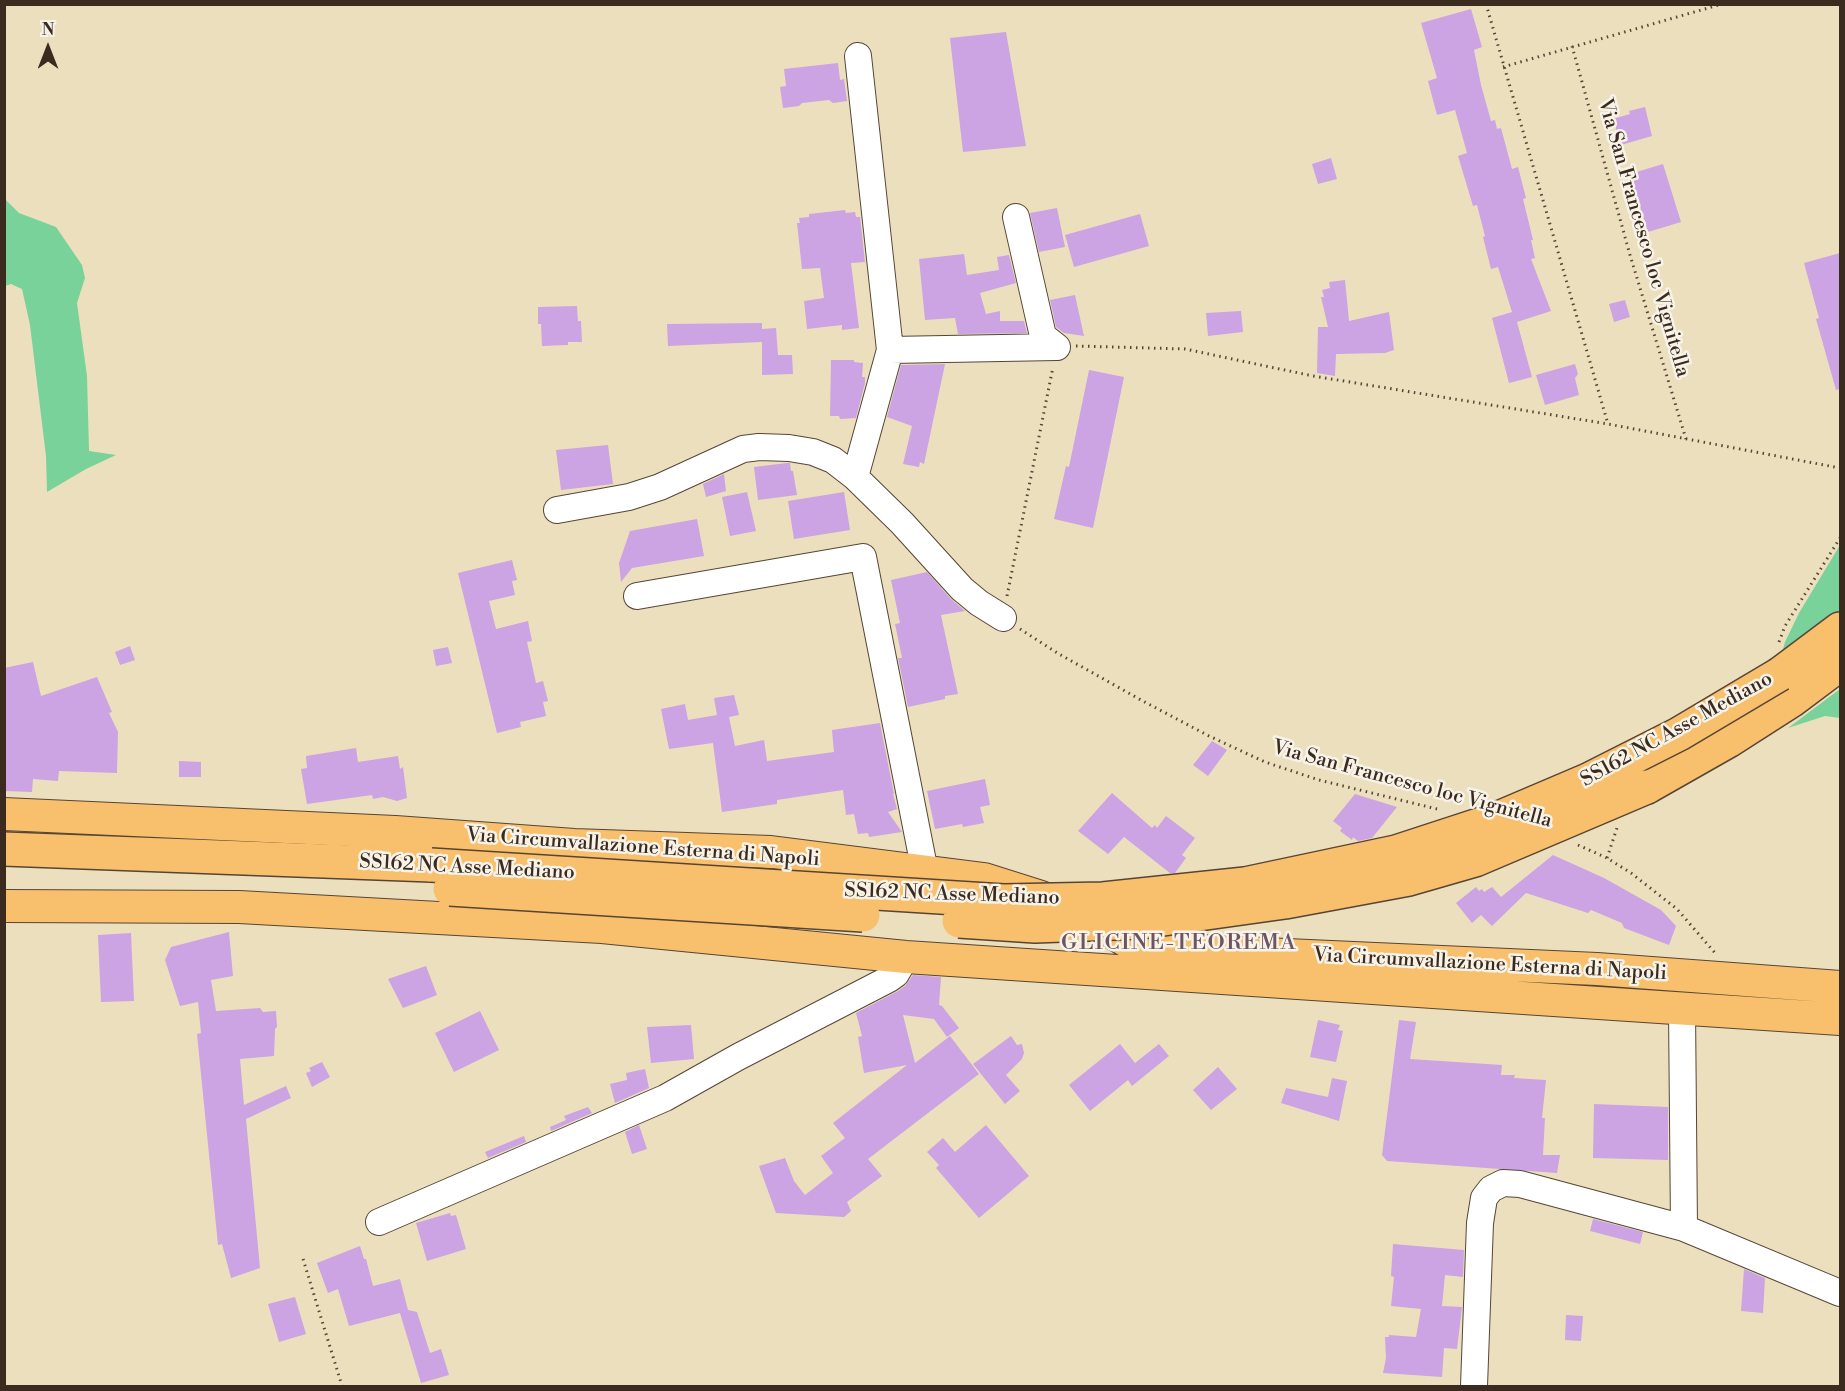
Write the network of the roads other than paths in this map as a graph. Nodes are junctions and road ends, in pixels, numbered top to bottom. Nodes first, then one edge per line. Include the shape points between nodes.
1 (858, 56) dead end
2 (1016, 217) dead end
3 (890, 350) junction
4 (855, 477) junction
5 (557, 510) dead end
6 (637, 596) dead end
7 (1003, 618) road end
8 (1840, 629) edge
9 (1840, 664) edge
10 (1840, 677) edge
11 (1786, 687) junction
12 (4, 814) edge
13 (4, 849) edge
14 (4, 872) edge
15 (925, 872) junction
16 (429, 876) junction
17 (4, 906) edge
18 (906, 957) junction
19 (1840, 987) edge
20 (1682, 1009) junction
21 (1840, 1019) edge
22 (379, 1222) dead end
23 (1684, 1228) junction
24 (1840, 1293) edge
25 (1474, 1386) edge

1 - 3 street
2 - 3 street via 1042,336 1057,347
3 - 4 street
4 - 5 street via 833,460 813,452 759,447 743,449 629,498
4 - 7 street via 962,589
6 - 15 street via 863,557
8 - 11 highway, SS162 NC Asse Mediano
9 - 11 highway, SS162 NC Asse Mediano
10 - 11 highway
11 - 16 highway, SS162 NC Asse Mediano, bridge via 1494,820 1396,852 1245,884 1103,899 1004,901
11 - 16 highway, SS162 NC Asse Mediano, bridge via 1728,741 1647,788 1475,860 1409,879 1142,922 1035,926
12 - 15 main road, Via Circumvallazione Esterna di Napoli via 771,852
13 - 16 highway, SS162 NC Asse Mediano
14 - 16 highway, SS162 NC Asse Mediano
15 - 19 main road, Via Circumvallazione Esterna di Napoli via 984,879 1035,894 1135,946 1154,950 1470,962
17 - 18 main road, Via Circumvallazione Esterna di Napoli via 239,907 590,926
18 - 20 main road, Via Circumvallazione Esterna di Napoli
18 - 22 street via 890,979 665,1098
20 - 21 main road, Via Circumvallazione Esterna di Napoli
20 - 23 street
23 - 24 street
23 - 25 street via 1520,1184 1503,1183 1491,1189 1484,1198 1480,1223

